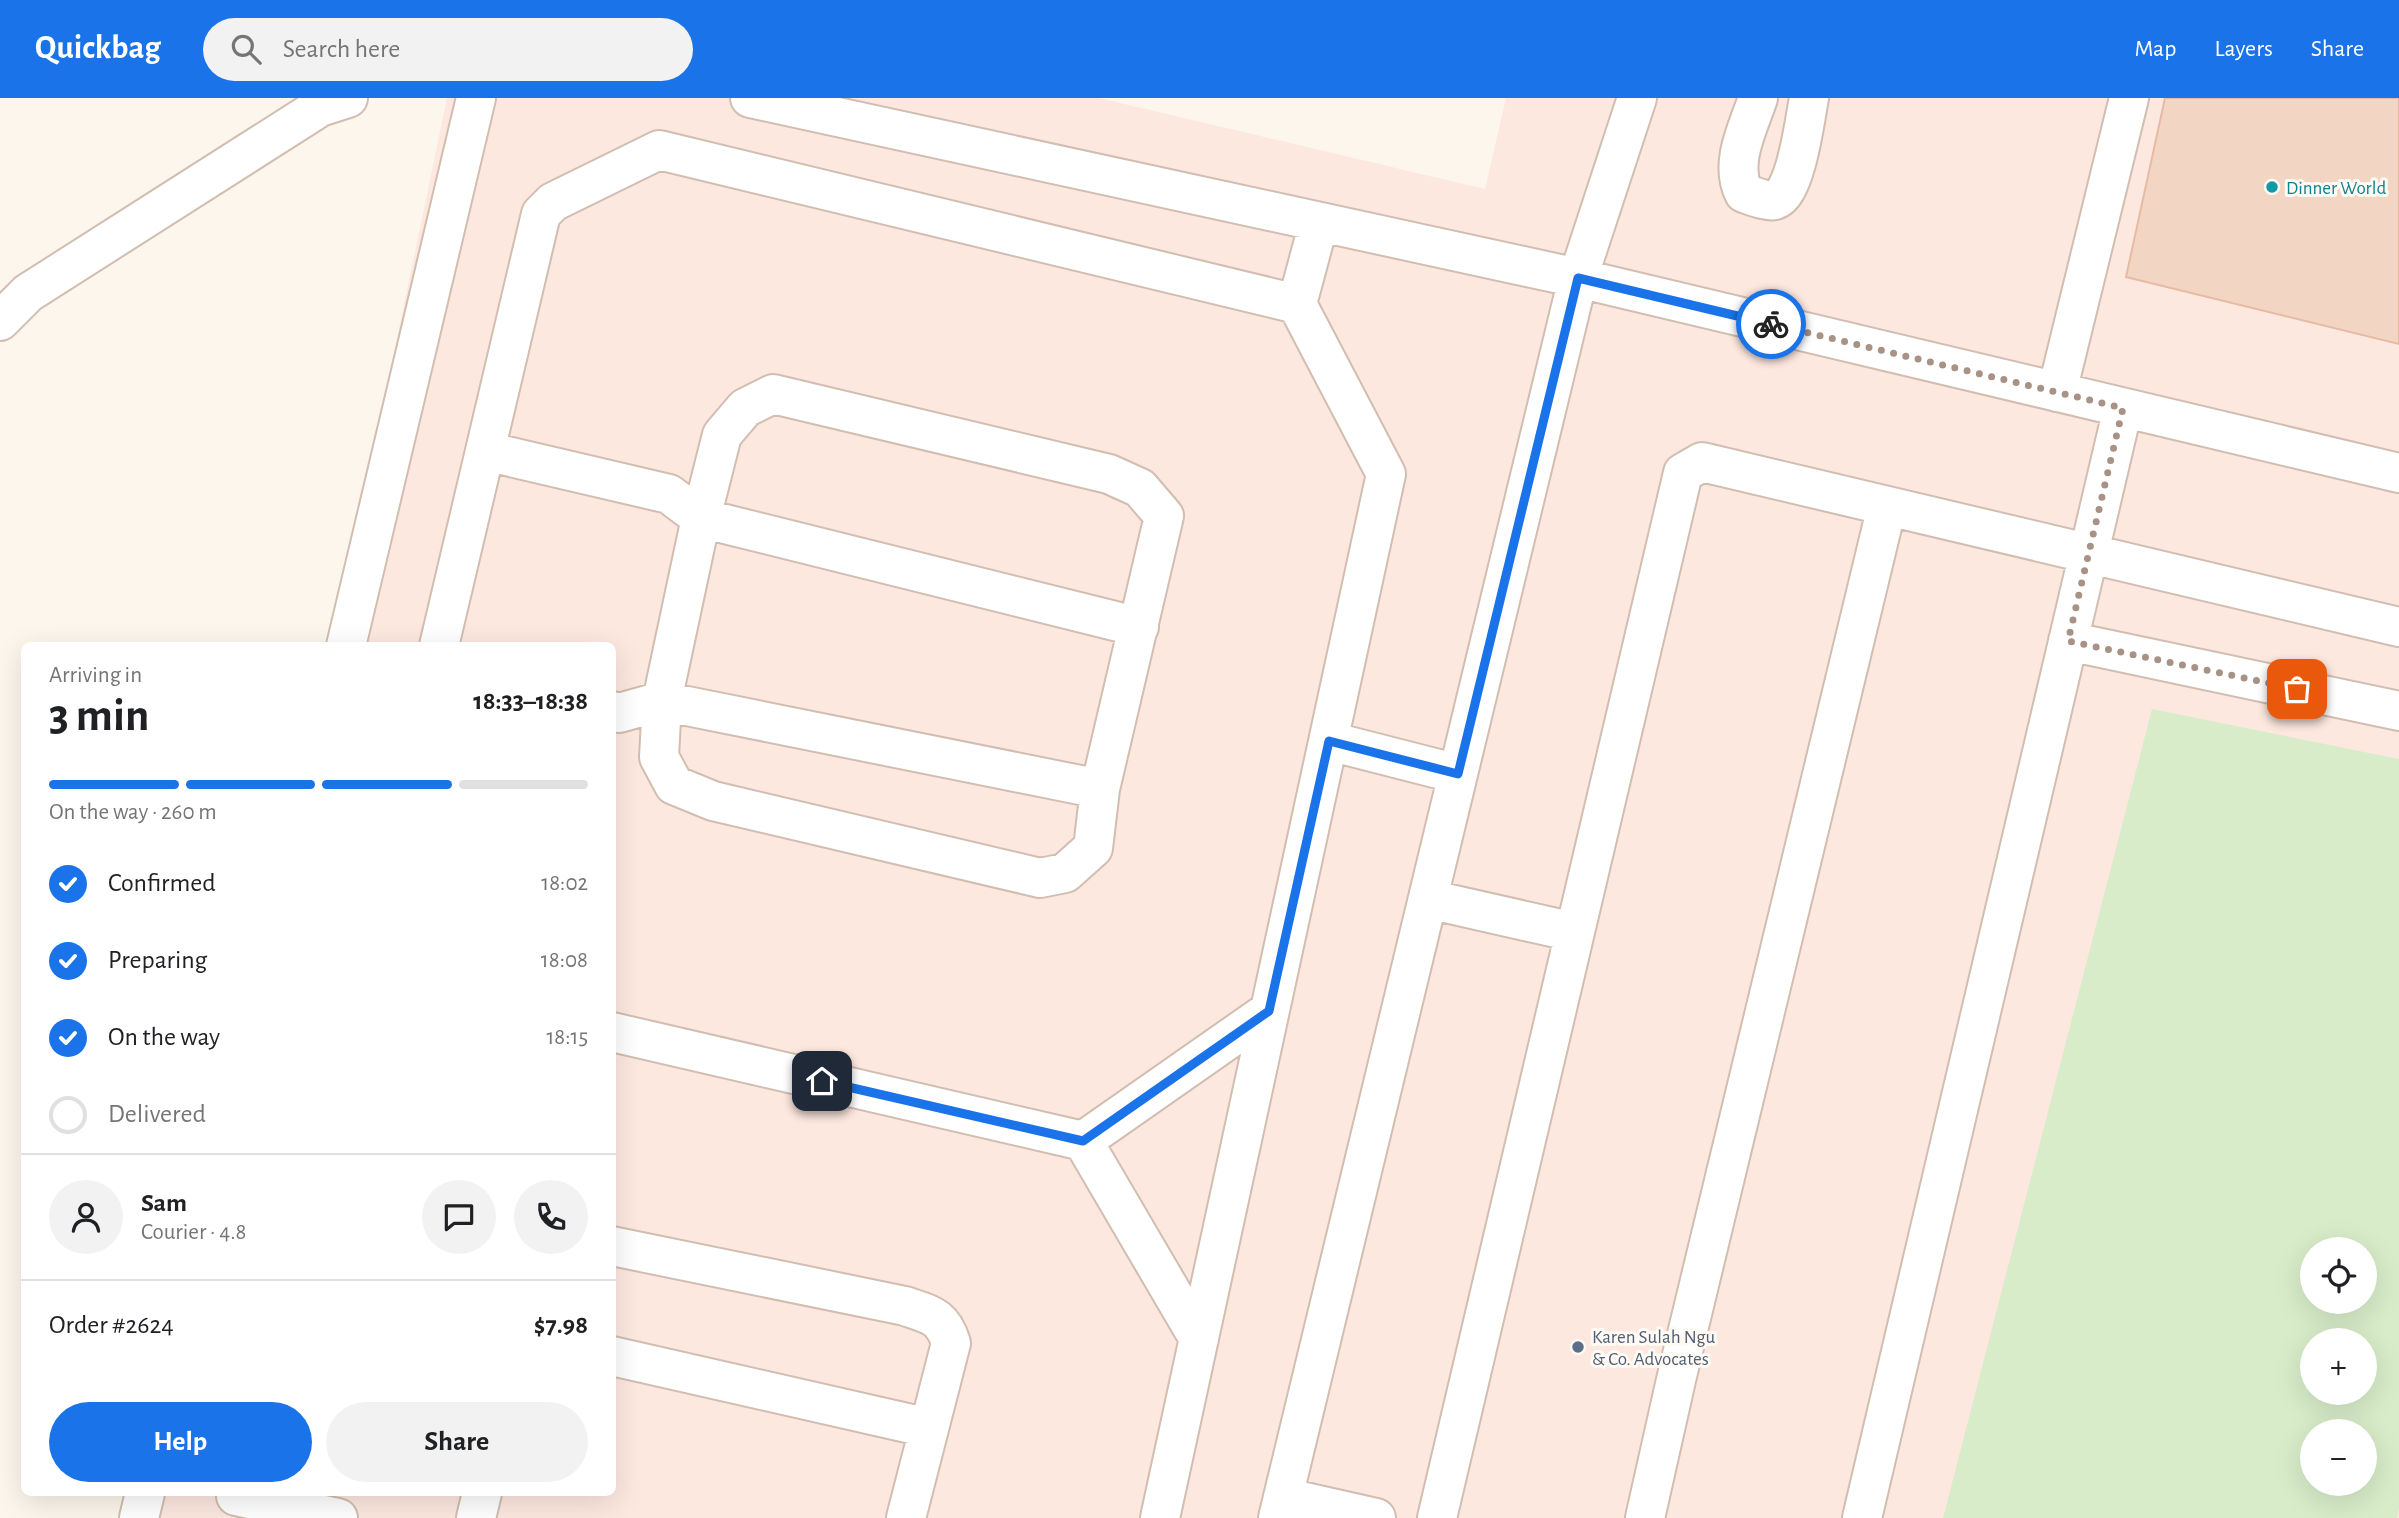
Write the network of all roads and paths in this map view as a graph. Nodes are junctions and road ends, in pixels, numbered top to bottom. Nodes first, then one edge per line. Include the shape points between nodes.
1 (348, 98) edge
2 (476, 98) edge
3 (750, 98) edge
4 (1637, 98) edge
5 (1758, 98) edge
6 (1809, 98) edge
7 (2129, 98) edge
8 (1319, 222) junction
9 (1578, 278) junction
10 (1297, 304) junction
11 (0, 321) edge
12 (2057, 392) junction
13 (2123, 408) junction
14 (485, 451) junction
15 (2399, 473) edge
16 (1887, 506) junction
17 (701, 518) junction
18 (2089, 554) junction
19 (2399, 626) edge
20 (1139, 627) junction
21 (2068, 641) junction
22 (347, 642) edge
23 (440, 642) edge
24 (662, 701) junction
25 (2399, 711) edge
26 (616, 712) edge
27 (1329, 741) junction
28 (1458, 774) junction
29 (1100, 789) junction
30 (1428, 900) junction
31 (1574, 932) junction
32 (1269, 1011) junction
33 (616, 1033) edge
34 (1083, 1141) junction
35 (616, 1247) edge
36 (1199, 1339) junction
37 (616, 1357) edge
38 (929, 1428) junction
39 (144, 1496) edge
40 (481, 1496) edge
41 (235, 1502) edge
42 (1281, 1507) edge
43 (139, 1518) edge
44 (338, 1518) edge
45 (477, 1518) edge
46 (906, 1518) edge
47 (1160, 1518) edge
48 (1376, 1518) edge
49 (1437, 1518) edge
50 (1645, 1518) edge
51 (1862, 1518) edge

1 - 11 street via 320,107 40,285
2 - 22 street
3 - 8 street
4 - 9 street
5 - 6 street via 1737,165 1737,180 1744,193 1773,201 1791,184
7 - 12 street
8 - 9 street
8 - 10 street
9 - 12 street
9 - 28 street
10 - 14 street via 659,150 553,202 541,214
10 - 27 street via 1386,474
12 - 13 street
13 - 15 street
13 - 18 street
14 - 17 street via 669,494
14 - 23 street
16 - 18 street
16 - 31 street via 1703,462 1683,473
16 - 50 street
17 - 20 street
17 - 20 street via 722,435 745,408 774,394 1109,474 1140,488 1164,516
17 - 24 street
18 - 19 street
18 - 21 street
20 - 29 street
21 - 25 street
21 - 51 street
24 - 26 street
24 - 29 street
24 - 29 street via 659,757 674,785 713,801 1040,878 1065,873 1093,848
27 - 28 street
27 - 32 street
28 - 30 street
30 - 31 street
30 - 42 street
31 - 49 street
32 - 34 street
32 - 36 street
33 - 34 street
34 - 36 street
35 - 38 street via 932,1315 946,1327 951,1343
36 - 47 street
37 - 38 street
38 - 46 street
39 - 43 street
40 - 45 street
41 - 44 street
42 - 48 street

